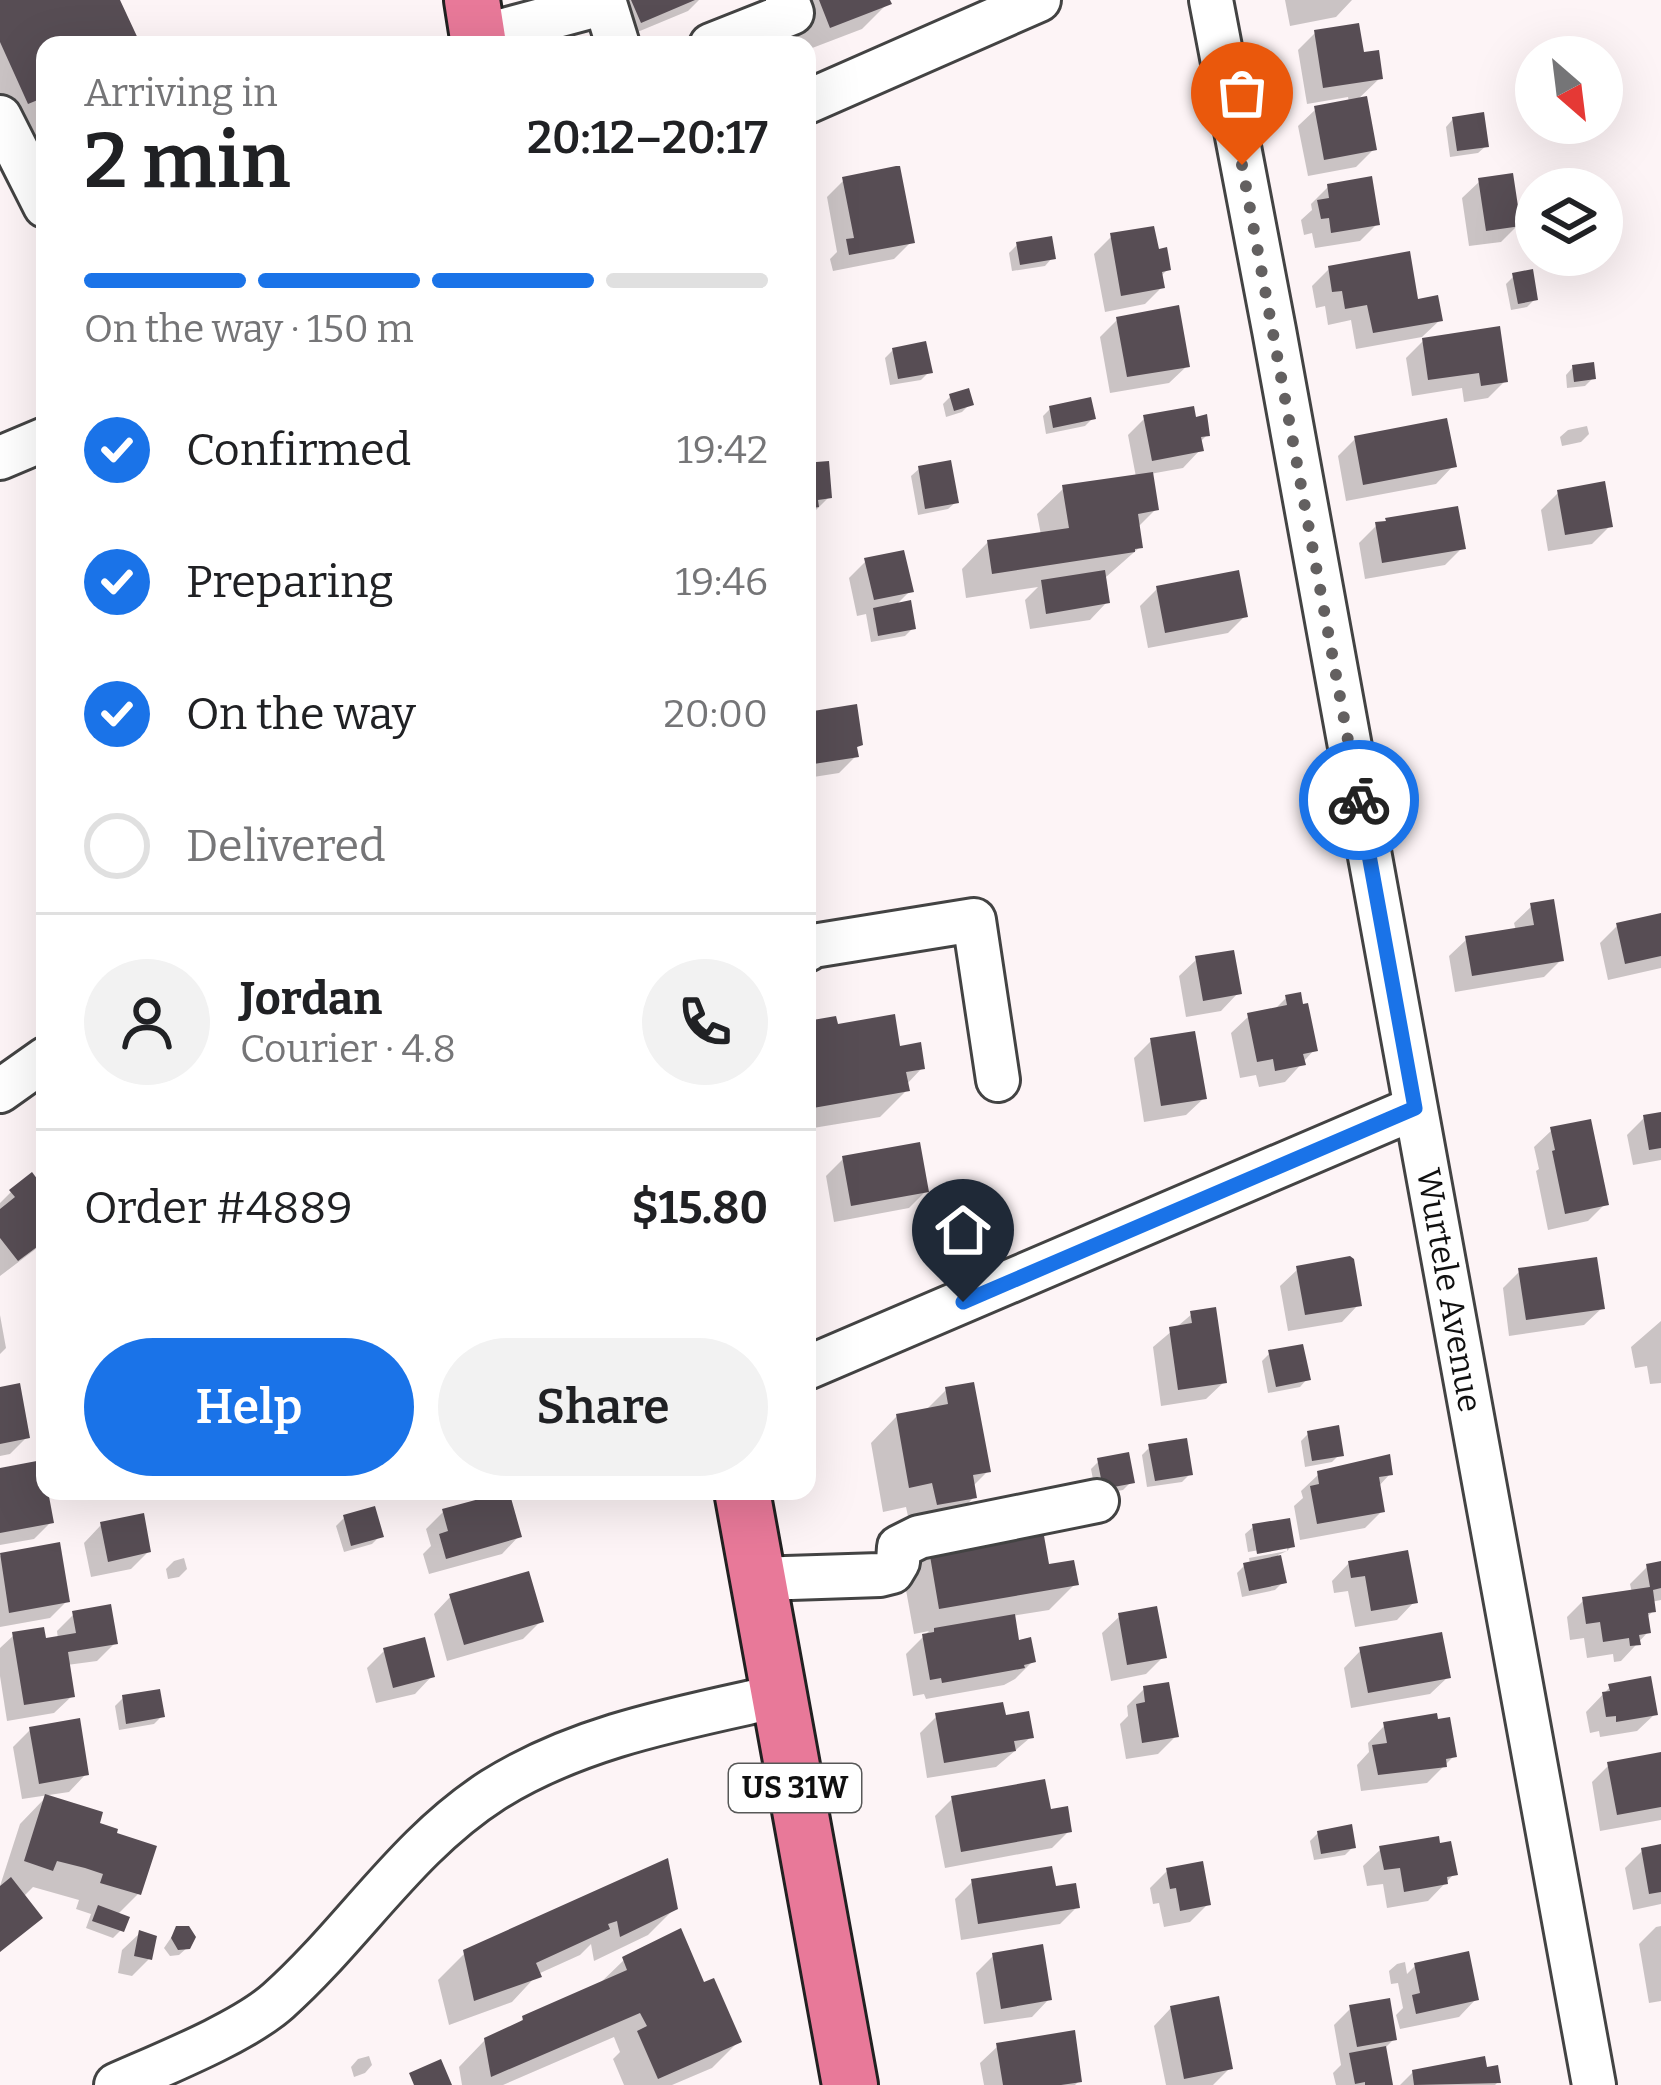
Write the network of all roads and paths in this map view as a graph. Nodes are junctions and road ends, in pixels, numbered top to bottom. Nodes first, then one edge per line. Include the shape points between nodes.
1 (787, 0) edge
2 (1039, 0) edge
3 (1210, 0) edge
4 (604, 1) edge
5 (476, 27) edge
6 (615, 36) edge
7 (734, 36) edge
8 (816, 98) edge
9 (0, 117) edge
10 (36, 188) edge
11 (36, 443) edge
12 (0, 458) edge
13 (816, 945) edge
14 (36, 1065) edge
15 (998, 1080) dead end
16 (0, 1090) edge
17 (1415, 1108) junction
18 (816, 1364) edge
19 (744, 1500) edge
20 (1097, 1501) dead end
21 (758, 1579) junction
22 (779, 1696) junction
23 (116, 2085) edge
24 (850, 2085) edge
25 (1594, 2085) edge

1 - 7 street via 792,13
2 - 8 street
3 - 17 street, Wurtele Avenue
4 - 5 street
4 - 6 street
9 - 10 street
11 - 12 street
13 - 15 street via 974,920
14 - 16 street
17 - 18 street
17 - 25 street, Wurtele Avenue
19 - 21 main road, US 31W
20 - 21 street via 919,1537 899,1547 892,1572 880,1575
21 - 22 main road, US 31W
22 - 23 street via 592,1743 494,1790 448,1823 274,2004
22 - 24 main road, US 31W

